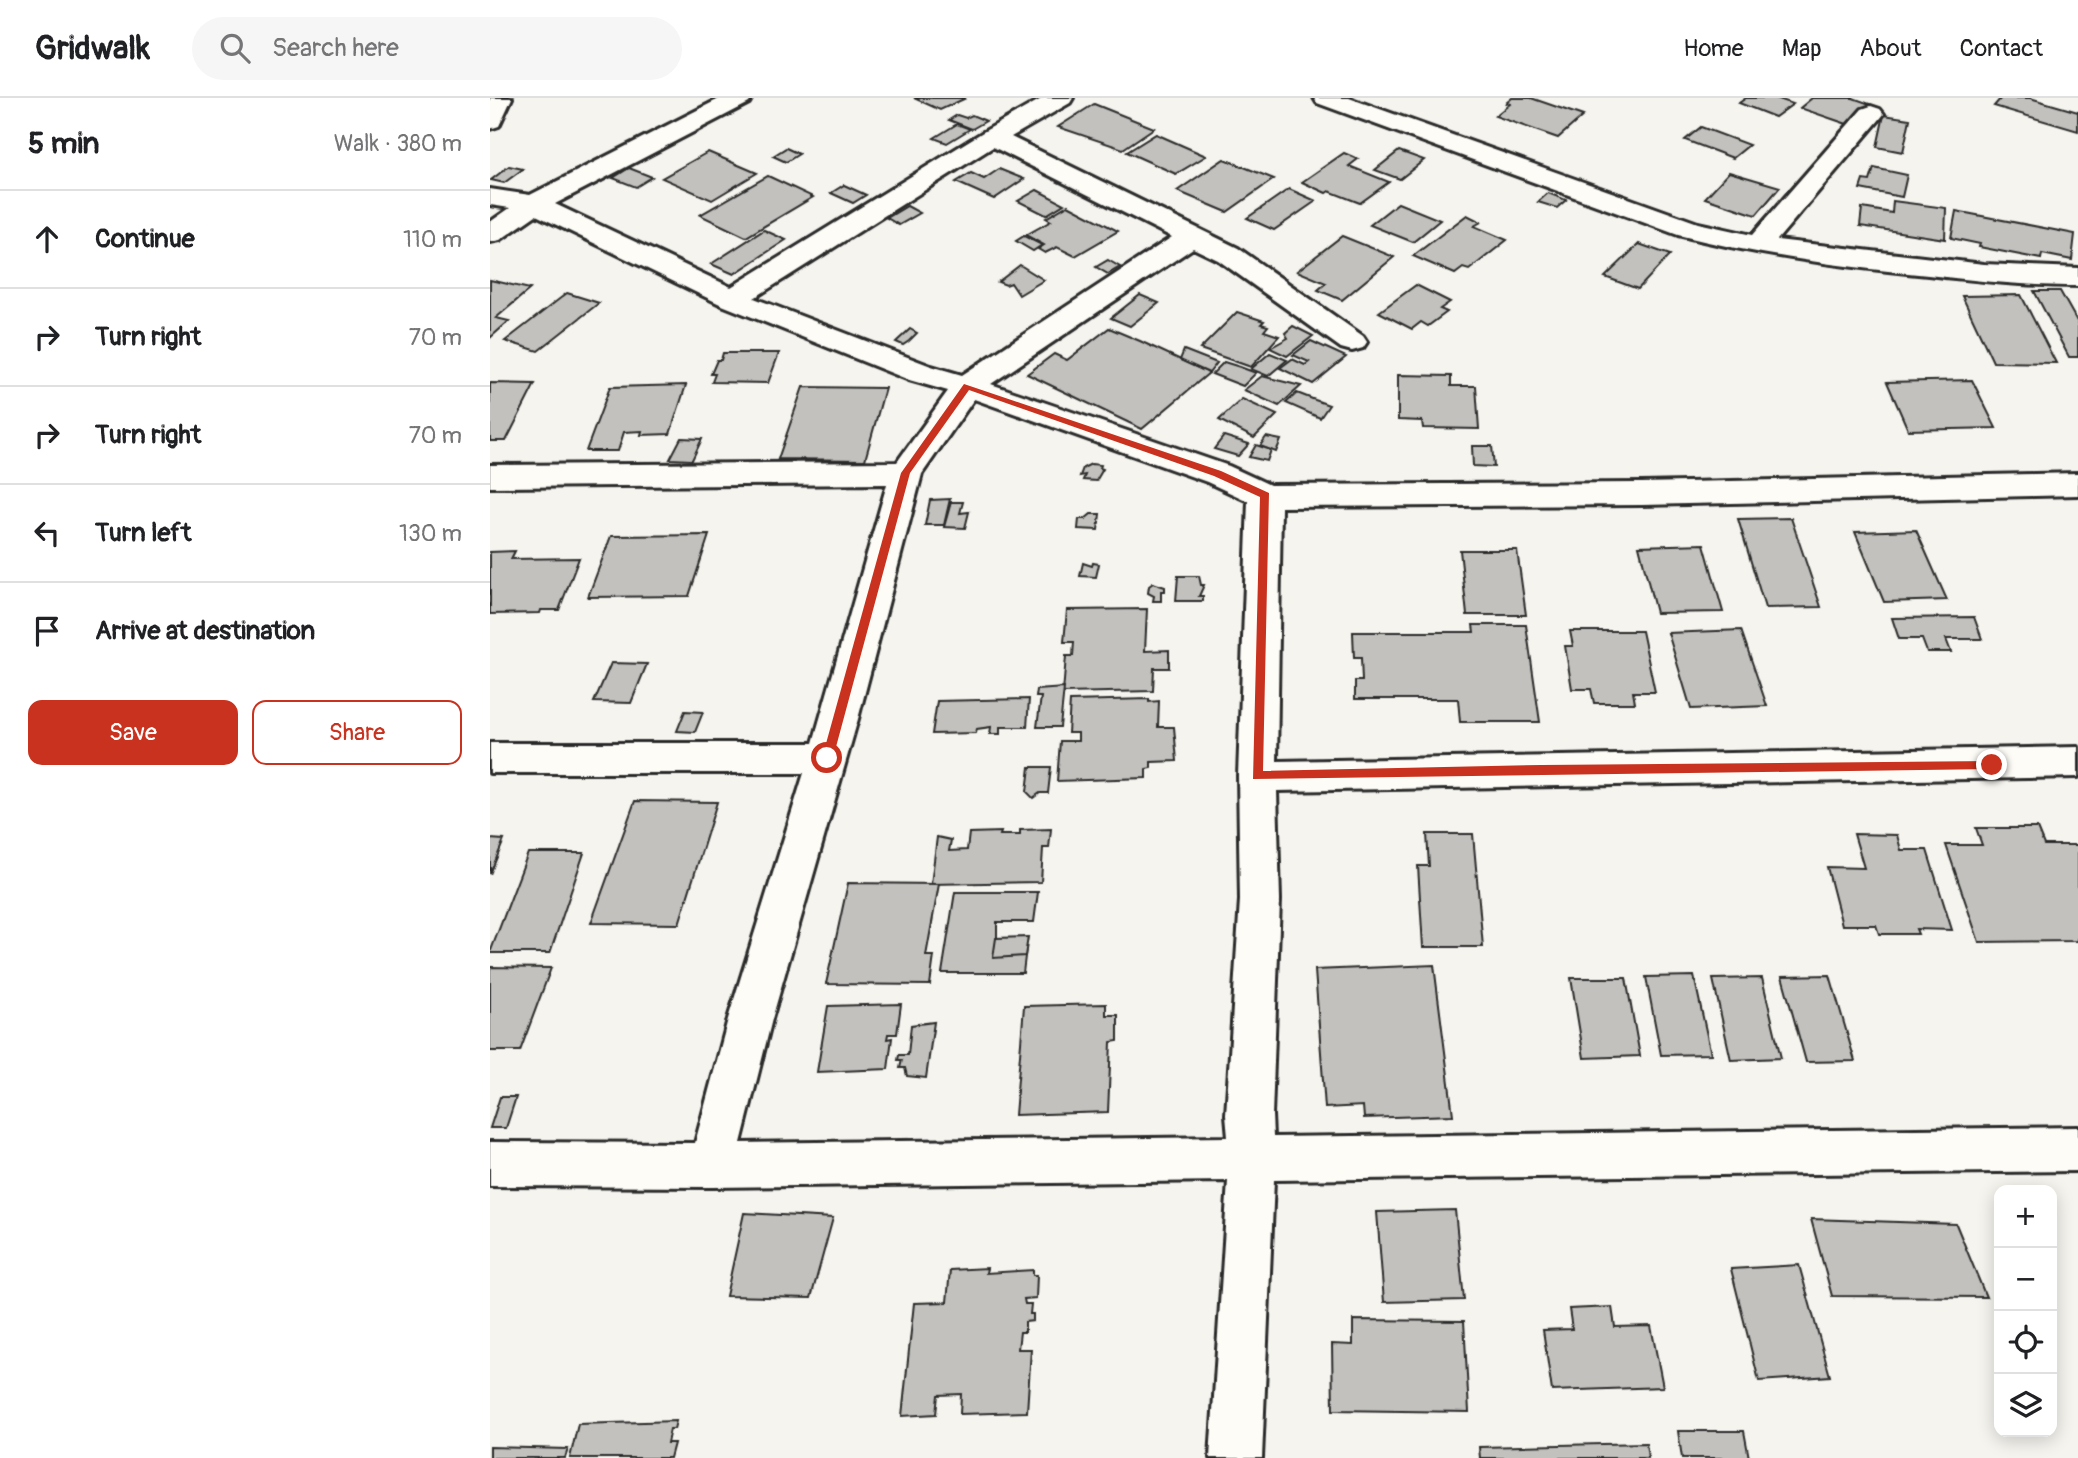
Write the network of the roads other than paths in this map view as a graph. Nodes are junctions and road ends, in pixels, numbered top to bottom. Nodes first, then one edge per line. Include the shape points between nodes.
1 (500, 98) edge
2 (740, 98) edge
3 (1061, 98) edge
4 (1326, 98) edge
5 (1871, 114) dead end
6 (490, 121) edge
7 (992, 137) junction
8 (490, 197) edge
9 (534, 204) junction
10 (490, 234) edge
11 (1193, 236) junction
12 (1758, 245) junction
13 (2078, 276) edge
14 (732, 299) junction
15 (1352, 342) dead end
16 (967, 386) junction
17 (906, 473) junction
18 (490, 476) edge
19 (2078, 484) edge
20 (1265, 496) junction
21 (490, 758) edge
22 (827, 758) junction
23 (2078, 762) edge
24 (1257, 776) junction
25 (2078, 1149) edge
26 (1252, 1159) junction
27 (490, 1164) edge
28 (712, 1165) junction
29 (1236, 1458) edge

1 - 6 street
2 - 9 street
3 - 7 street
4 - 12 street via 1688,229
5 - 12 street
7 - 11 street
7 - 14 street
8 - 9 street
9 - 10 street
9 - 14 street
11 - 15 street via 1228,254
11 - 16 street
12 - 13 street via 1941,268
14 - 16 street via 920,373
16 - 17 street
16 - 20 street via 1218,474
17 - 18 street
17 - 22 street
19 - 20 street via 1642,494
20 - 24 street
21 - 22 street
22 - 28 street
23 - 24 street
24 - 26 street via 1261,900 1249,1115
25 - 26 street
26 - 28 street
26 - 29 street
27 - 28 street

